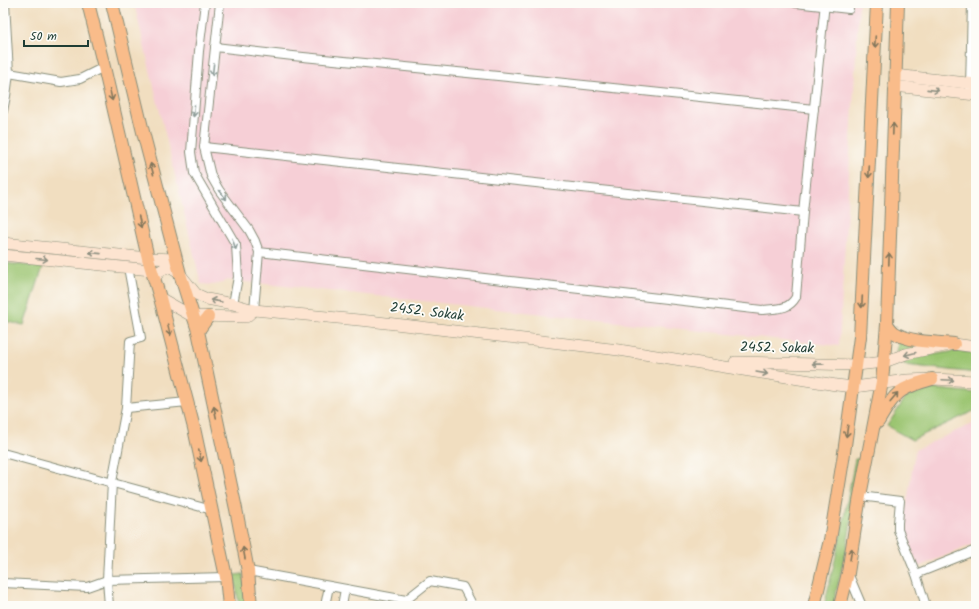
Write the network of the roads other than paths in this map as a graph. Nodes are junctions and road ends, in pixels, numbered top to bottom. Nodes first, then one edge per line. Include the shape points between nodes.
1 (4, 3) edge
2 (88, 3) edge
3 (112, 3) edge
4 (205, 3) edge
5 (220, 3) edge
6 (795, 3) edge
7 (877, 3) edge
8 (898, 3) edge
9 (972, 3) edge
10 (824, 5) edge
11 (849, 8) dead end
12 (215, 46) junction
13 (104, 68) junction
14 (9, 73) junction
15 (894, 81) junction
16 (973, 89) edge
17 (814, 109) junction
18 (3, 111) edge
19 (204, 147) junction
20 (803, 212) junction
21 (3, 243) edge
22 (259, 252) junction
23 (3, 255) edge
24 (176, 259) junction
25 (128, 267) junction
26 (151, 269) junction
27 (180, 274) junction
28 (160, 298) junction
29 (233, 304) junction
30 (254, 310) junction
31 (192, 316) junction
32 (208, 317) junction
33 (887, 324) junction
34 (198, 331) junction
35 (954, 344) junction
36 (976, 346) edge
37 (696, 361) junction
38 (884, 362) junction
39 (857, 365) junction
40 (932, 379) junction
41 (976, 381) edge
42 (882, 382) junction
43 (854, 386) junction
44 (187, 402) junction
45 (126, 408) junction
46 (873, 430) junction
47 (3, 453) edge
48 (112, 482) junction
49 (860, 496) junction
50 (212, 510) junction
51 (976, 550) edge
52 (248, 571) junction
53 (848, 574) junction
54 (916, 574) junction
55 (226, 577) junction
56 (107, 580) junction
57 (3, 583) edge
58 (329, 586) junction
59 (345, 588) junction
60 (814, 605) edge
61 (109, 606) edge
62 (229, 606) edge
63 (251, 606) edge
64 (325, 606) edge
65 (342, 606) edge
66 (472, 606) edge
67 (840, 606) edge
68 (862, 606) edge
69 (926, 606) edge

1 - 14 street
2 - 13 main road
24 -> 3 main road
4 -> 29 street via 191,152 194,173 236,246 238,276
5 - 12 street
6 - 10 street
7 -> 39 main road
8 - 15 main road
9 - 16 street
10 - 11 street
10 - 17 street
12 - 17 street
12 -> 19 street
13 - 14 street via 80,80 61,82
13 -> 26 main road
14 - 18 street
15 - 16 main road
33 -> 15 main road
17 - 20 street
19 - 20 street
19 -> 22 street via 211,176 218,190 249,230
20 - 22 street via 796,297 792,304 785,307 762,310
26 -> 21 main road
22 - 30 street
23 -> 25 main road
24 - 26 main road
24 - 27 main road
25 - 26 main road
25 - 45 street via 141,338 130,341
26 - 27 main road via 160,271 171,268
26 - 28 main road
29 -> 27 main road via 196,294
27 - 31 main road
28 - 31 main road, 2452. Sokak
28 -> 44 main road
29 - 30 main road
30 - 32 main road, 2452. Sokak via 246,317
30 - 37 main road, 2452. Sokak via 393,323
31 - 32 main road, 2452. Sokak
31 - 34 main road
32 - 34 main road
33 - 35 main road via 894,333 906,338
33 - 38 main road
52 -> 34 main road
35 - 36 main road, 2452. Sokak
35 -> 38 main road, 2452. Sokak via 906,354
39 -> 37 main road, 2452. Sokak
37 -> 43 main road, 2452. Sokak
38 - 39 main road, 2452. Sokak
38 - 42 main road
39 - 43 main road
40 -> 41 main road, 2452. Sokak
40 - 42 main road, 2452. Sokak
46 -> 40 main road via 900,390
42 - 43 main road, 2452. Sokak
42 - 46 main road
43 -> 60 main road via 830,540
44 - 45 street
44 -> 50 main road
45 - 48 street
46 - 49 main road
47 - 48 street
48 - 50 street
48 - 56 street
53 -> 49 main road
49 - 54 street via 900,501 898,530
50 - 55 main road
51 - 54 street
52 - 58 street
52 - 63 main road
53 - 67 main road
53 - 68 street
54 - 69 street
55 - 56 street
55 - 62 main road
56 - 57 street via 87,586
56 - 61 street
58 - 59 street
58 - 64 street
59 - 65 street
59 - 66 street via 406,600 430,581 463,587

